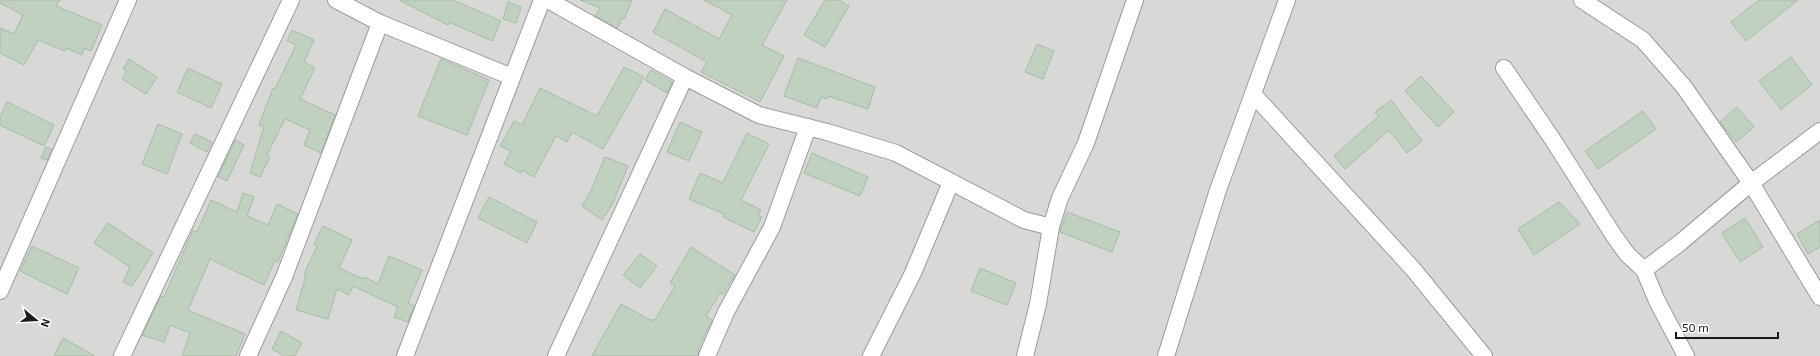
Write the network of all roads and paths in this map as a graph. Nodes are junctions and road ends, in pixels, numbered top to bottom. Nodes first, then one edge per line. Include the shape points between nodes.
1 (128, 0) edge
2 (291, 0) edge
3 (336, 0) edge
4 (542, 0) edge
5 (548, 0) edge
6 (1135, 0) edge
7 (1287, 0) edge
8 (1582, 0) edge
9 (380, 23) junction
10 (1504, 68) dead end
11 (512, 77) junction
12 (685, 77) junction
13 (1253, 94) junction
14 (808, 127) junction
15 (1820, 131) edge
16 (951, 182) junction
17 (1751, 183) junction
18 (1051, 227) junction
19 (1644, 270) junction
20 (0, 291) edge
21 (1820, 297) edge
22 (122, 356) edge
23 (248, 356) edge
24 (405, 356) edge
25 (556, 356) edge
26 (707, 356) edge
27 (871, 356) edge
28 (1025, 356) edge
29 (1166, 356) edge
30 (1484, 356) edge
31 (1686, 356) edge

1 - 20 street
2 - 22 street
3 - 9 street
4 - 11 street
5 - 12 street
6 - 18 street via 1086,143 1060,198
7 - 13 street
8 - 17 street via 1643,40 1684,87
9 - 11 street
9 - 23 street via 284,277
10 - 19 street via 1614,236 1627,254
11 - 24 street
12 - 14 street via 759,115
12 - 25 street
13 - 29 street via 1218,190
13 - 30 street via 1413,269
14 - 16 street via 896,154
14 - 26 street via 772,228 726,312
15 - 17 street
16 - 18 street via 1024,220
16 - 27 street via 913,273
17 - 19 street
17 - 21 street
18 - 28 street via 1038,304
19 - 31 street

